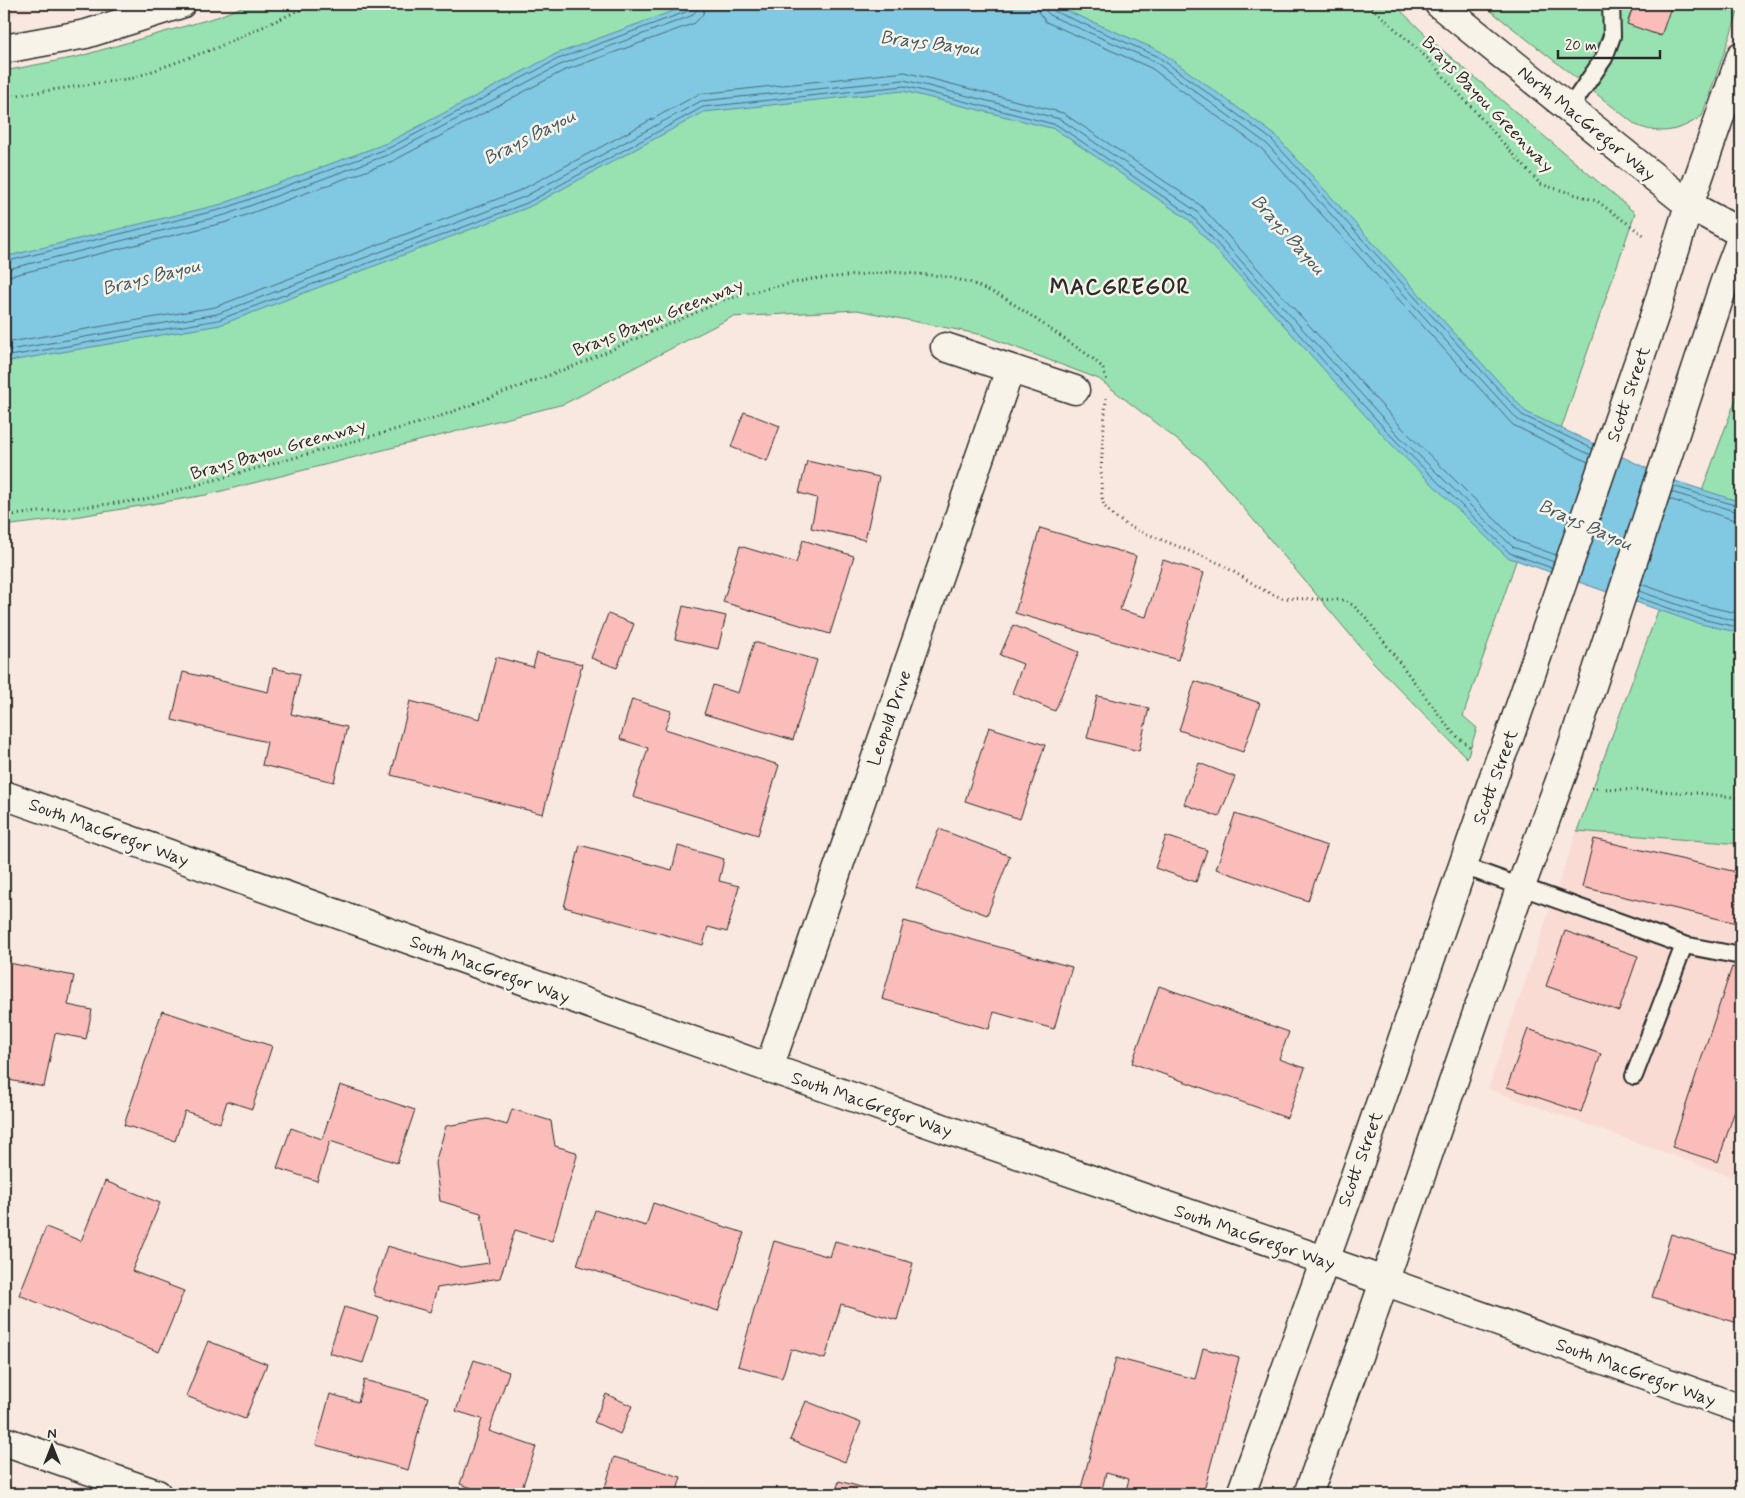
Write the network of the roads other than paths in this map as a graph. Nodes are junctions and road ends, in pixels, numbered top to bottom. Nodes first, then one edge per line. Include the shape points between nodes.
1 (181, 4) edge
2 (1440, 4) edge
3 (1611, 4) edge
4 (4, 49) edge
5 (1741, 56) edge
6 (1568, 109) junction
7 (1689, 205) junction
8 (1741, 233) edge
9 (1741, 238) edge
10 (945, 347) dead end
11 (1010, 369) junction
12 (1075, 390) dead end
13 (4, 795) edge
14 (1463, 866) junction
15 (1521, 886) junction
16 (1684, 944) junction
17 (1741, 956) edge
18 (769, 1068) junction
19 (1634, 1076) dead end
20 (1324, 1261) junction
21 (1384, 1281) junction
22 (1741, 1409) edge
23 (4, 1441) edge
24 (157, 1494) edge
25 (1241, 1494) edge
26 (1308, 1494) edge

1 - 4 main road via 86,34
2 - 6 main road, North MacGregor Way
3 - 6 lane via 1612,36 1604,58
5 - 7 main road, Scott Street
6 - 7 main road, North MacGregor Way
7 - 8 main road, North MacGregor Way
7 - 14 main road, Scott Street via 1656,311
9 - 15 main road via 1568,759
10 - 11 main road
11 - 12 main road
11 - 18 main road, Leopold Drive
13 - 18 main road, South MacGregor Way
14 - 15 lane
14 - 20 main road, Scott Street
15 - 16 lane
15 - 21 main road
16 - 17 lane
16 - 19 lane
18 - 20 main road, South MacGregor Way
20 - 21 main road, South MacGregor Way
20 - 25 main road, Scott Street
21 - 22 main road, South MacGregor Way
21 - 26 main road
23 - 24 main road

